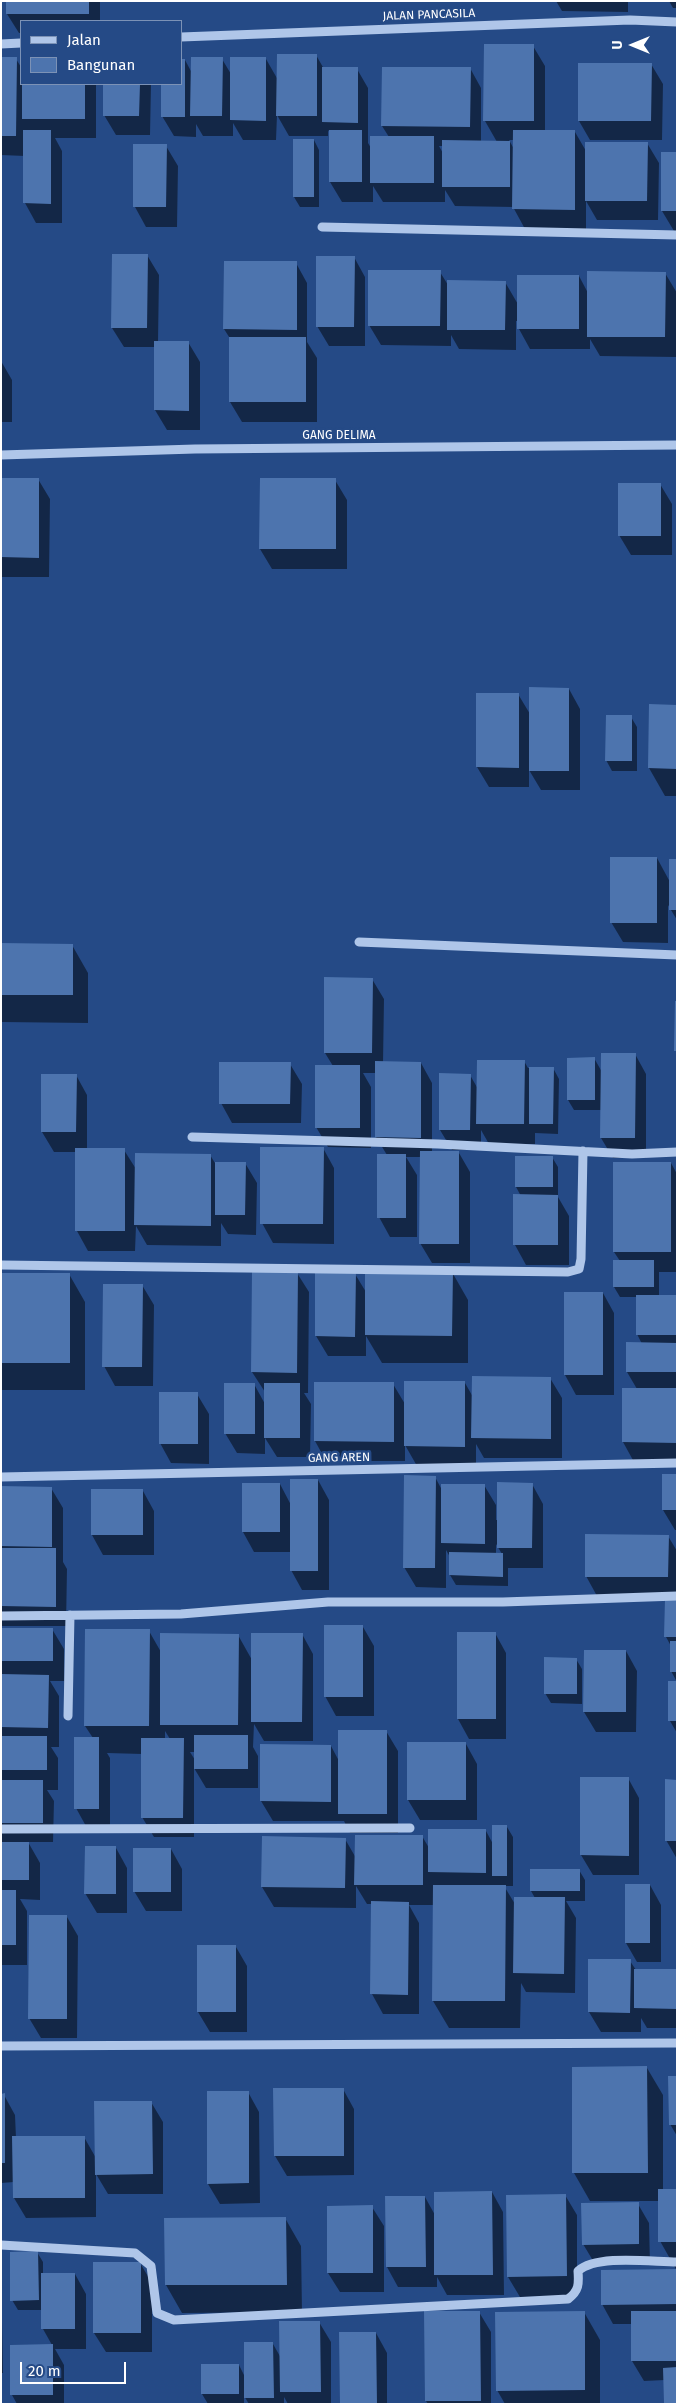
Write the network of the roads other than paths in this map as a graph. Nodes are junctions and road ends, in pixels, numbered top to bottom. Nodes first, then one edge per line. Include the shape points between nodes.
1 (677, 22) edge
2 (182, 37) edge
3 (1, 44) edge
4 (20, 44) edge
5 (322, 227) dead end
6 (677, 235) edge
7 (677, 445) edge
8 (1, 454) edge
9 (359, 942) dead end
10 (677, 954) edge
11 (192, 1137) dead end
12 (583, 1151) junction
13 (677, 1152) edge
14 (1, 1265) edge
15 (677, 1463) edge
16 (1, 1477) edge
17 (677, 1596) edge
18 (70, 1615) junction
19 (1, 1616) edge
20 (68, 1716) dead end
21 (410, 1828) dead end
22 (1, 1829) edge
23 (677, 2042) edge
24 (1, 2046) edge
25 (1, 2245) edge
26 (677, 2262) edge

1 - 2 street, JALAN PANCASILA via 630,20
3 - 4 street
5 - 6 street
7 - 8 street, GANG DELIMA
9 - 10 street
11 - 12 street
12 - 13 street
12 - 14 street via 581,1259 579,1269 568,1272
15 - 16 street, GANG AREN
17 - 18 street via 503,1602 328,1602 181,1614
18 - 19 street
18 - 20 street
21 - 22 street
23 - 24 street
25 - 26 street via 135,2253 151,2266 157,2314 174,2320 568,2299 579,2286 578,2270 584,2265 598,2261

